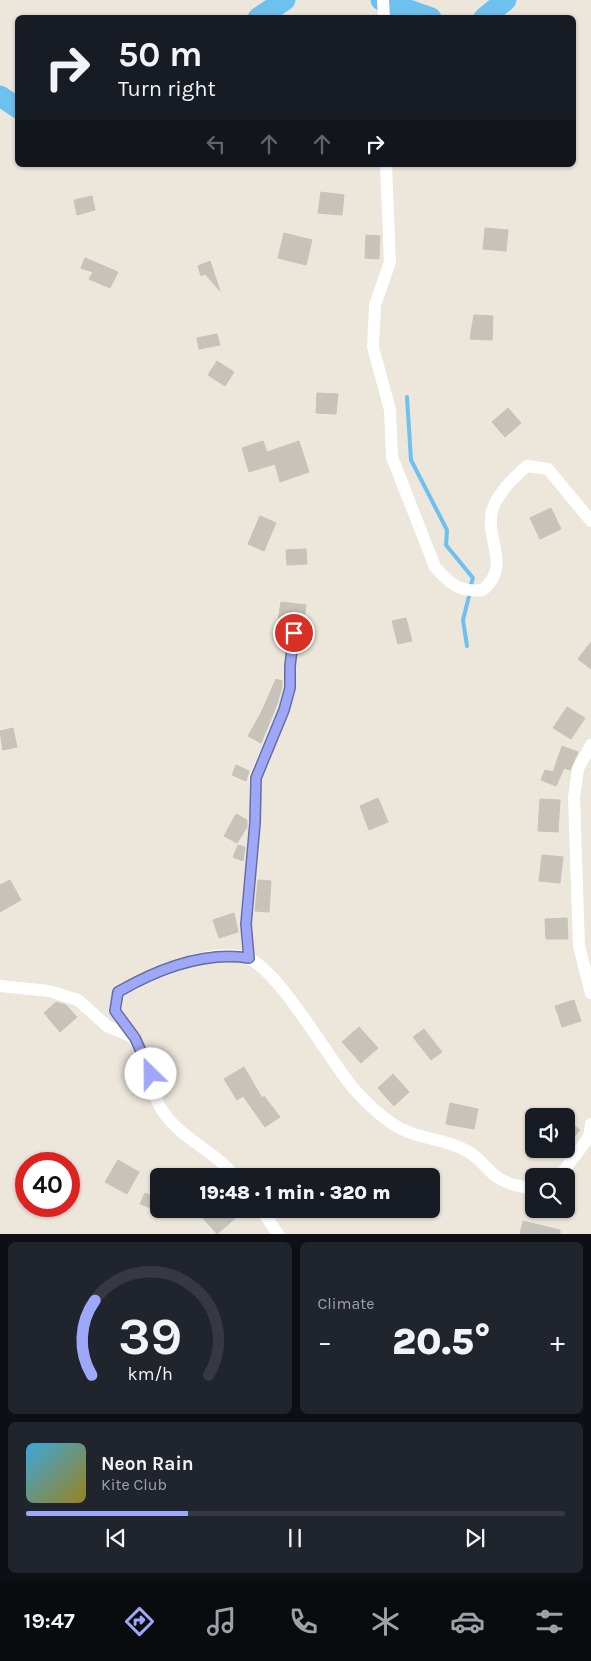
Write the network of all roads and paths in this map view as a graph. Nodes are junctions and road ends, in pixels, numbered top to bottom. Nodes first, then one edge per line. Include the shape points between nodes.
1 (386, 167) edge
2 (591, 521) edge
3 (294, 633) dead end
4 (591, 745) edge
5 (249, 958) junction
6 (0, 986) edge
7 (591, 993) edge
8 (135, 1038) junction
9 (590, 1132) edge
10 (229, 1168) edge
11 (565, 1168) edge
12 (525, 1186) edge
13 (267, 1218) edge
14 (278, 1234) edge

1 - 2 street via 390,262 375,305 374,347 390,410 392,458 434,567 461,590 483,590 491,583 499,563 491,532 492,510 506,487 527,466 548,469
3 - 5 street via 290,688 256,778 246,924
4 - 7 street via 578,769 574,797 579,946
5 - 8 street via 231,955 207,958 144,977 118,992 115,1011
5 - 12 street via 276,981 354,1090 390,1122 414,1136 446,1141 468,1151 499,1180
6 - 8 street via 49,991 78,1000 107,1026
8 - 10 street via 151,1074 158,1103 177,1128
9 - 11 street
13 - 14 street

